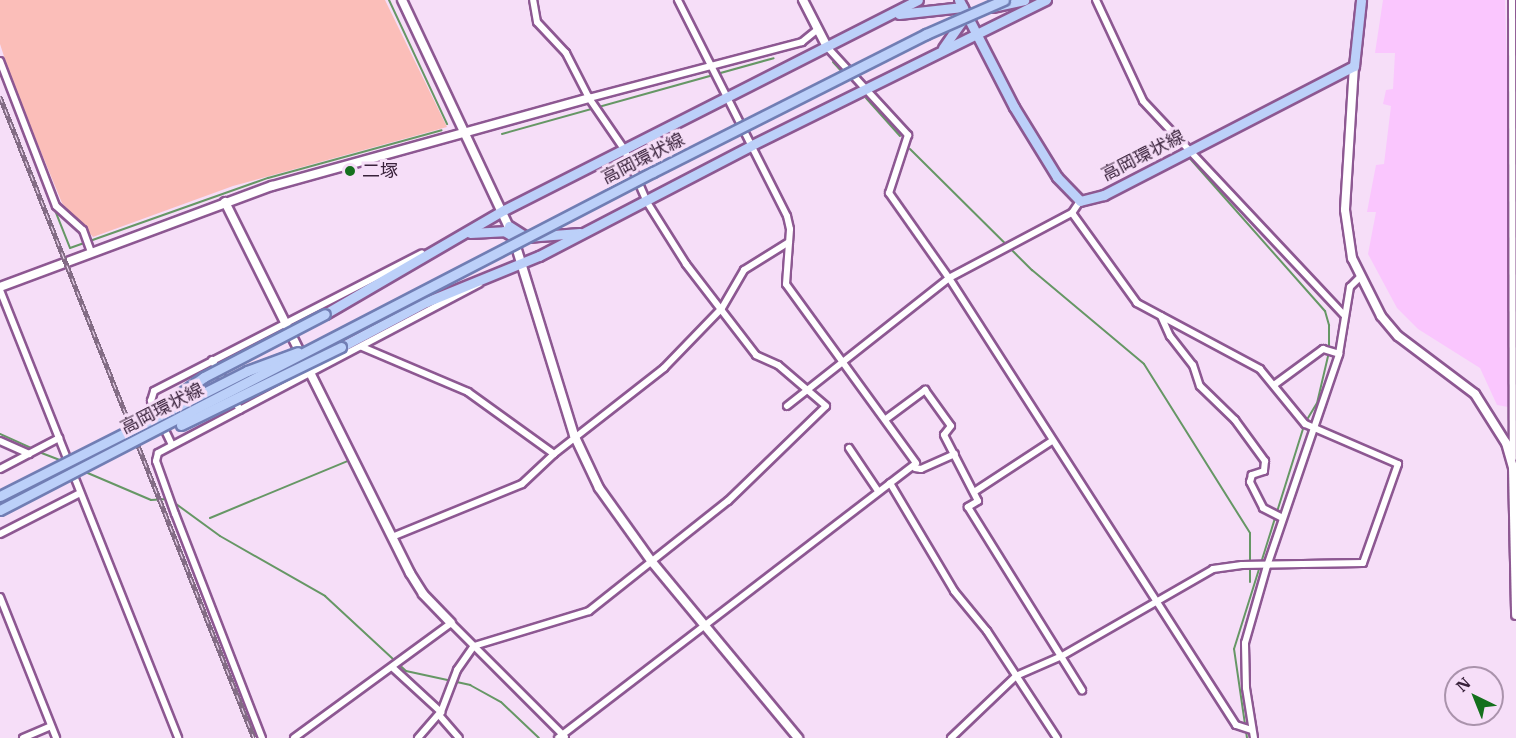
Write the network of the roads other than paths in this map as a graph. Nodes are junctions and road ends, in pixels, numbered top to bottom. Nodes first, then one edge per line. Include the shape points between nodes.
1 (402, 0) edge
2 (533, 0) edge
3 (678, 0) edge
4 (804, 0) edge
5 (918, 0) edge
6 (1005, 0) edge
7 (1024, 0) edge
8 (1046, 0) edge
9 (1096, 0) edge
10 (1361, 0) edge
11 (1512, 0) edge
12 (962, 6) edge
13 (888, 16) junction
14 (818, 29) junction
15 (976, 32) junction
16 (827, 47) junction
17 (940, 52) junction
18 (0, 60) edge
19 (711, 65) junction
20 (1354, 66) junction
21 (865, 89) junction
22 (727, 96) junction
23 (589, 98) junction
24 (468, 134) junction
25 (752, 145) junction
26 (624, 149) junction
27 (1189, 151) junction
28 (1080, 201) junction
29 (225, 202) junction
30 (646, 202) junction
31 (504, 210) junction
32 (1072, 213) junction
33 (509, 226) junction
34 (588, 231) junction
35 (464, 236) junction
36 (514, 237) junction
37 (789, 242) junction
38 (92, 252) junction
39 (522, 262) junction
40 (488, 278) junction
41 (949, 278) junction
42 (1359, 278) junction
43 (0, 289) edge
44 (722, 308) junction
45 (1161, 316) junction
46 (1345, 316) junction
47 (286, 323) junction
48 (337, 337) junction
49 (362, 347) junction
50 (1339, 354) junction
51 (212, 360) junction
52 (842, 360) junction
53 (311, 373) junction
54 (1274, 385) junction
55 (807, 387) junction
56 (787, 406) dead end
57 (240, 410) junction
58 (886, 419) junction
59 (1313, 427) junction
60 (125, 433) junction
61 (574, 435) junction
62 (59, 438) junction
63 (0, 441) edge
64 (1052, 441) junction
65 (172, 446) junction
66 (849, 447) dead end
67 (29, 454) junction
68 (554, 454) junction
69 (955, 454) junction
70 (85, 467) junction
71 (1513, 467) junction
72 (915, 468) junction
73 (0, 469) edge
74 (890, 483) junction
75 (878, 491) junction
76 (974, 492) junction
77 (80, 493) junction
78 (0, 496) edge
79 (0, 510) edge
80 (1283, 518) junction
81 (0, 534) edge
82 (392, 537) junction
83 (652, 562) junction
84 (1267, 566) junction
85 (0, 597) edge
86 (1156, 602) junction
87 (1516, 615) edge
88 (451, 623) junction
89 (705, 627) junction
90 (474, 646) junction
91 (1062, 656) junction
92 (392, 667) junction
93 (1016, 676) junction
94 (1082, 690) dead end
95 (440, 713) junction
96 (51, 726) junction
97 (1251, 730) junction
98 (562, 737) edge
99 (23, 738) edge
100 (56, 738) edge
101 (178, 738) edge
102 (262, 738) edge
103 (294, 738) edge
104 (418, 738) edge
105 (459, 738) edge
106 (798, 738) edge
107 (951, 738) edge
108 (1057, 738) edge
109 (1254, 738) edge

1 - 24 street
2 - 23 street via 537,22 566,53
3 - 19 street
4 - 14 street
5 - 13 main road
6 - 48 main road, 高岡環状線, bridge via 926,34
7 - 12 main road
8 - 15 main road
9 - 27 street via 1143,100
10 - 20 main road
11 - 71 street
12 - 13 main road
12 - 15 main road
12 - 17 main road
13 - 16 main road
14 - 16 street
14 - 19 street via 802,42
15 - 17 main road
15 - 28 main road via 1014,107 1057,177
16 - 21 street
16 - 22 main road
17 - 21 main road
18 - 38 street via 56,206 83,230
19 - 22 street
19 - 23 street
20 - 27 main road, 高岡環状線
20 - 42 street via 1345,210 1346,233
21 - 25 main road
21 - 41 street via 908,135 889,193
22 - 25 street
22 - 26 main road
23 - 24 street
23 - 26 street
24 - 29 street via 316,173
24 - 31 street
25 - 30 main road
25 - 37 street via 788,216
26 - 30 street
26 - 31 main road
27 - 28 main road, 高岡環状線 via 1104,195
27 - 46 street
28 - 32 street
29 - 38 street
29 - 47 street
30 - 34 main road
30 - 44 street via 686,264
31 - 33 street
31 - 35 main road
32 - 41 street
32 - 45 street via 1137,303
33 - 34 main road via 518,234 533,237
33 - 36 street
34 - 39 main road
35 - 36 main road via 504,231
35 - 47 street via 441,243
35 - 60 main road, bridge via 204,377
36 - 39 street
37 - 44 street via 744,270
37 - 52 street via 786,284
38 - 43 street
39 - 40 main road
39 - 61 street
40 - 49 street
40 - 70 main road, bridge via 426,302 220,407
41 - 52 street
41 - 64 street
42 - 46 street via 1350,287
42 - 71 street via 1398,336 1462,382 1488,409 1506,442
43 - 62 street
44 - 55 street via 756,355
44 - 61 street via 664,369
45 - 54 street via 1260,369
45 - 80 street via 1170,336 1193,365 1200,386 1235,420 1265,461 1264,471 1252,475 1250,482 1263,508
46 - 50 street
47 - 51 street
47 - 53 street
48 - 60 main road, 高岡環状線, bridge via 247,371
48 - 70 main road, 高岡環状線, bridge
49 - 53 street
49 - 68 street via 468,393
50 - 54 street via 1323,349
50 - 59 street
51 - 57 street
51 - 65 street via 150,395
52 - 55 street
52 - 58 street
53 - 57 street
53 - 82 street
54 - 59 street via 1305,424
55 - 56 street
55 - 83 street via 826,406 728,501
57 - 65 street
58 - 69 street via 925,390 951,426 944,435
58 - 72 street via 916,463
59 - 80 street
59 - 84 street via 1398,464 1389,501 1363,564
60 - 78 main road, 高岡環状線, bridge
61 - 68 street
61 - 83 street via 599,488
62 - 67 street
62 - 77 street
63 - 67 street
64 - 76 street
64 - 86 street
65 - 102 street via 158,453 156,461
66 - 75 street
67 - 73 street
68 - 82 street via 522,484
69 - 72 street
69 - 76 street
70 - 79 main road, 高岡環状線, bridge
71 - 87 street
72 - 74 street
74 - 75 street
74 - 93 street via 954,591
75 - 89 street
76 - 91 street via 978,501 968,507 972,516
77 - 81 street
77 - 101 street
80 - 84 street
82 - 88 street via 423,594
83 - 89 street
83 - 90 street via 589,611
84 - 86 street via 1213,569
84 - 97 street via 1245,643
85 - 96 street
86 - 91 street
86 - 97 street via 1236,725
88 - 90 street
88 - 92 street
89 - 98 street
89 - 106 street
90 - 95 street via 457,670
90 - 98 street
91 - 93 street
91 - 94 street
92 - 95 street
92 - 103 street
93 - 107 street
93 - 108 street
95 - 104 street
95 - 105 street
96 - 99 street
96 - 100 street
97 - 109 street

